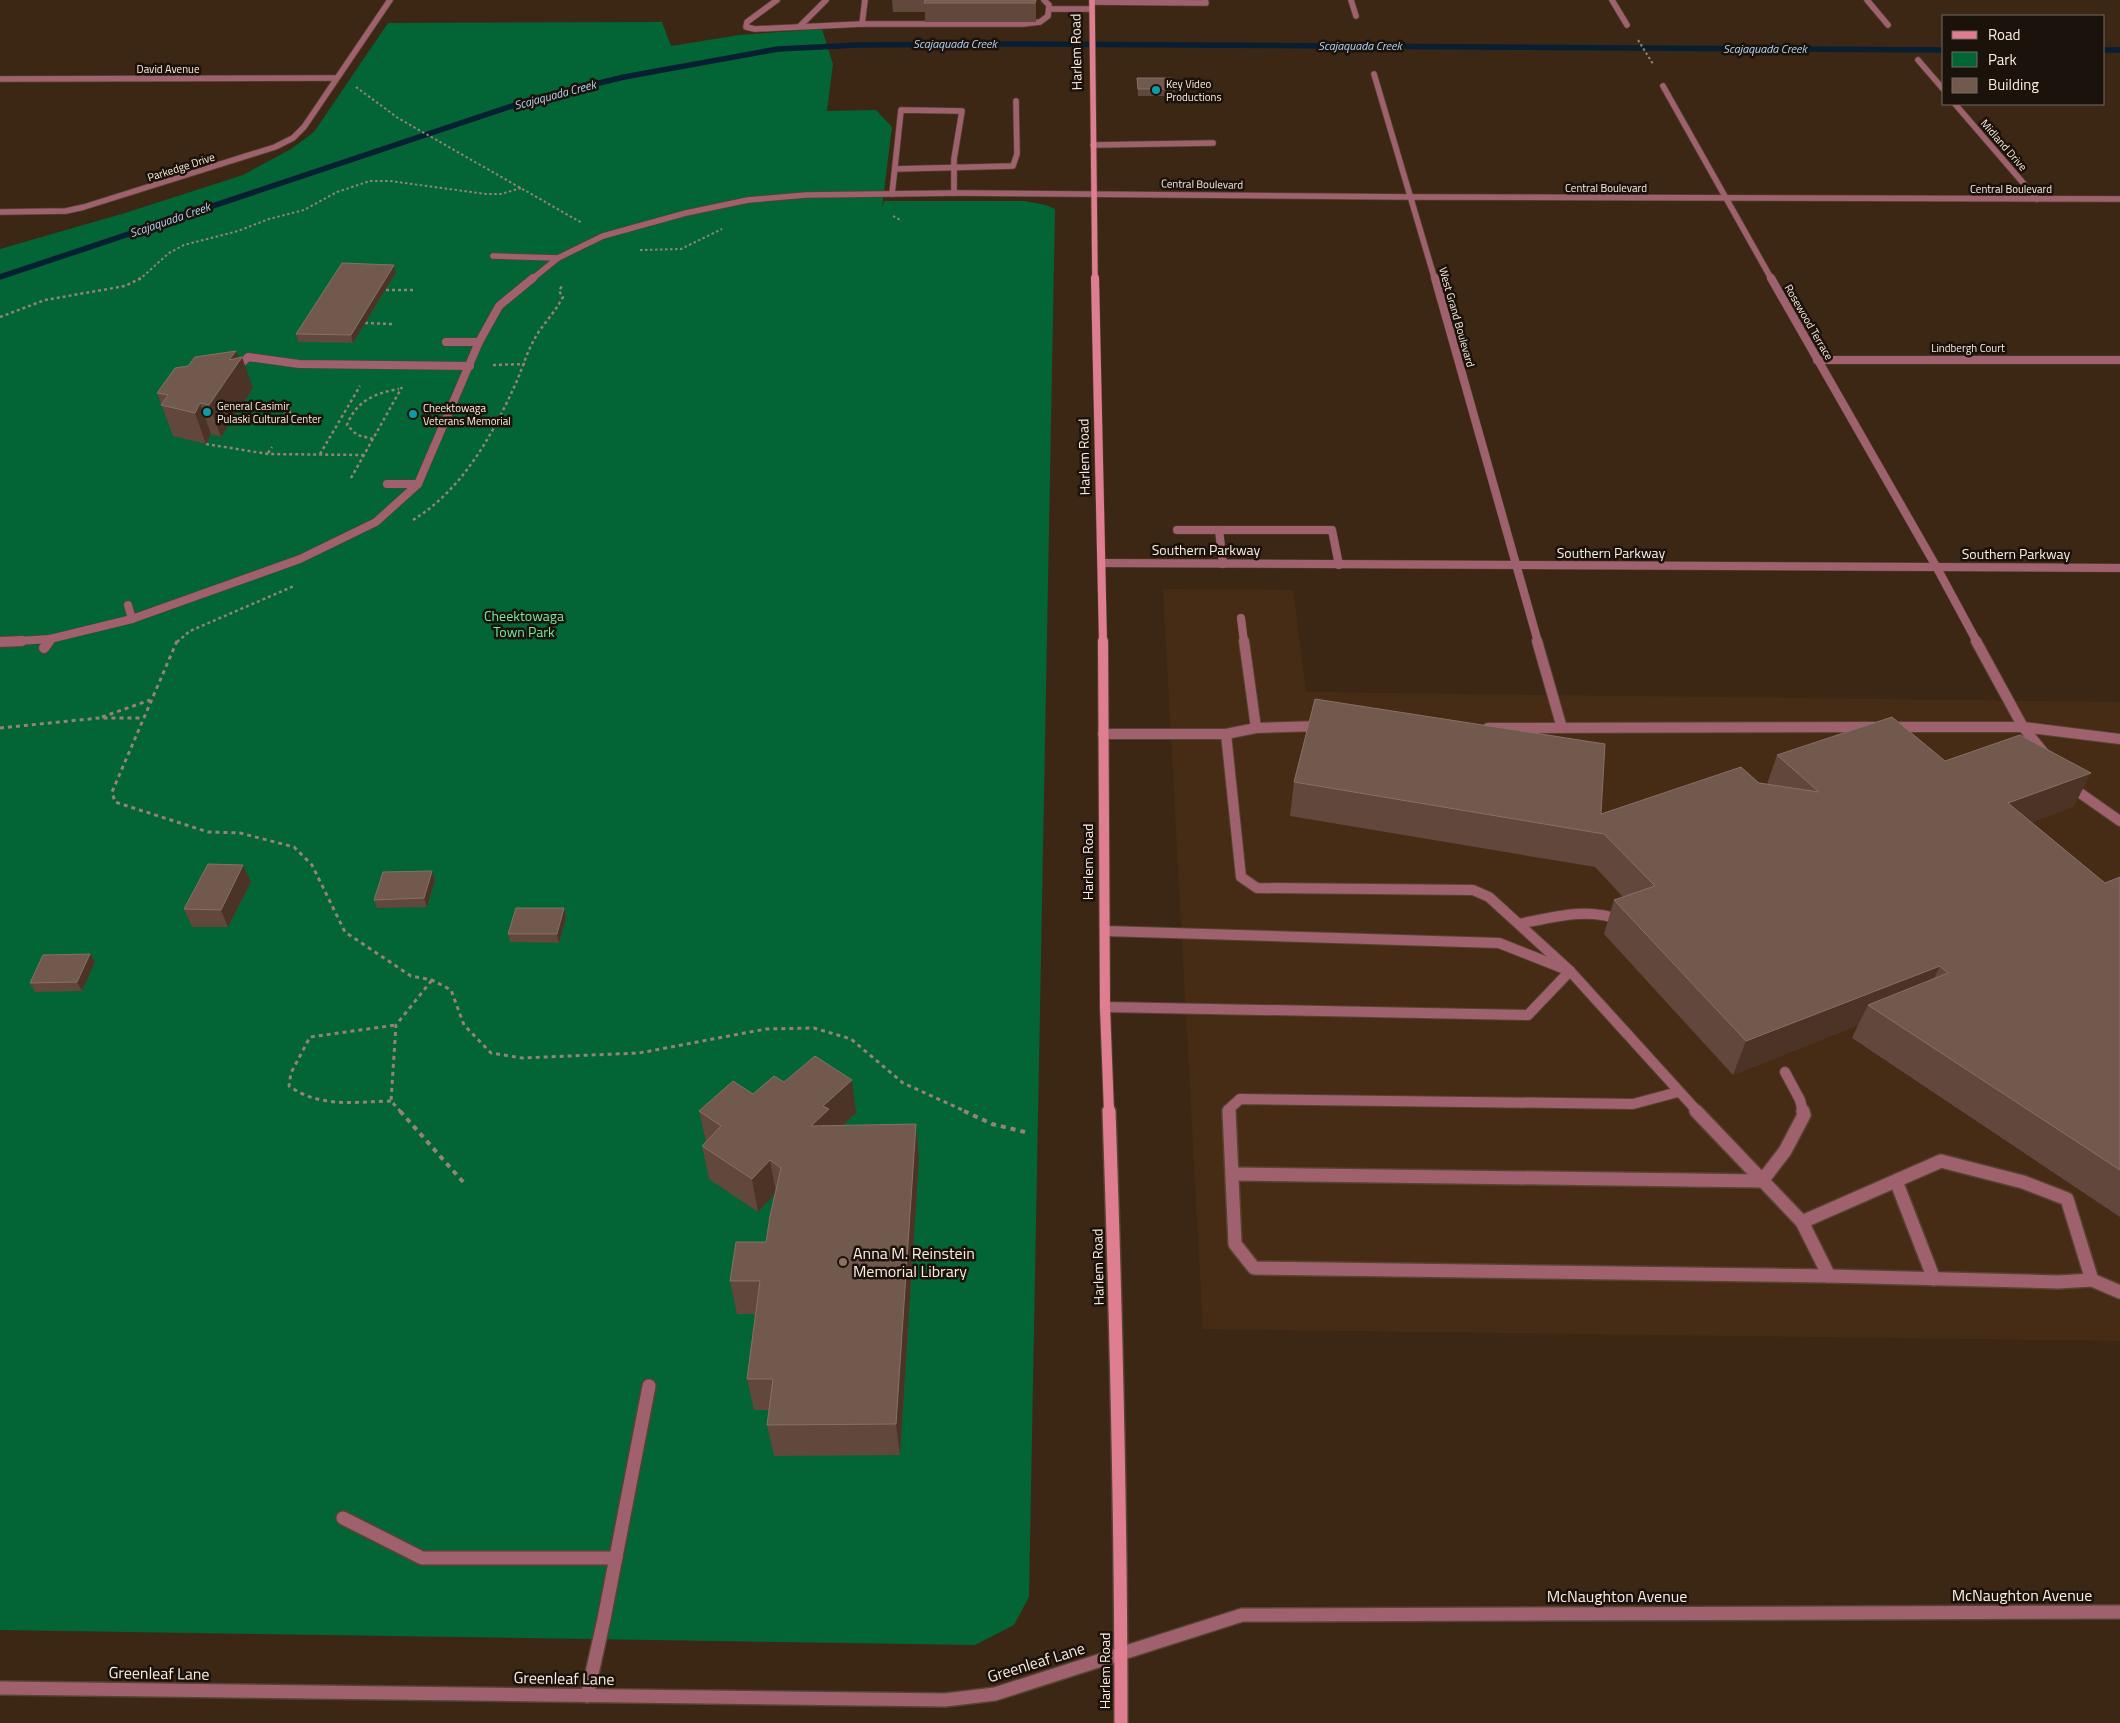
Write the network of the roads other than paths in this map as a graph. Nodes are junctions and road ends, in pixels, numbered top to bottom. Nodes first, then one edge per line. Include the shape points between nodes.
1 (390, 0) edge
2 (777, 0) edge
3 (826, 0) edge
4 (865, 0) edge
5 (1044, 0) edge
6 (1206, 0) edge
7 (1351, 0) edge
8 (1612, 0) edge
9 (1867, 0) edge
10 (1092, 1) edge
11 (1049, 9) junction
12 (1091, 9) junction
13 (1356, 16) dead end
14 (862, 24) junction
15 (1627, 25) dead end
16 (1888, 25) dead end
17 (800, 26) junction
18 (1918, 60) dead end
19 (1374, 74) dead end
20 (336, 78) junction
21 (0, 79) edge
22 (1663, 86) dead end
23 (1942, 88) edge
24 (1016, 101) dead end
25 (1956, 105) edge
26 (1213, 143) dead end
27 (1093, 145) junction
28 (895, 168) junction
29 (954, 168) junction
30 (954, 193) junction
31 (1093, 193) junction
32 (892, 194) junction
33 (1412, 197) junction
34 (1725, 198) junction
35 (2037, 199) junction
36 (2120, 199) edge
37 (0, 212) edge
38 (493, 256) dead end
39 (558, 258) junction
40 (446, 342) dead end
41 (479, 342) junction
42 (1817, 360) junction
43 (2120, 360) edge
44 (470, 366) junction
45 (227, 378) edge
46 (387, 484) dead end
47 (418, 484) junction
48 (1177, 530) dead end
49 (1219, 530) junction
50 (1102, 564) junction
51 (1223, 564) junction
52 (1339, 565) junction
53 (1517, 566) junction
54 (1937, 568) junction
55 (2120, 568) edge
56 (128, 605) dead end
57 (1241, 618) dead end
58 (132, 619) junction
59 (50, 639) junction
60 (0, 642) edge
61 (44, 648) dead end
62 (1328, 726) edge
63 (2022, 727) junction
64 (1256, 728) junction
65 (1474, 728) edge
66 (1562, 728) junction
67 (1103, 734) junction
68 (1226, 734) junction
69 (2120, 739) edge
70 (2053, 764) edge
71 (2065, 780) edge
72 (2120, 820) edge
73 (1519, 924) junction
74 (1629, 924) edge
75 (1104, 931) junction
76 (1570, 971) junction
77 (1105, 1007) junction
78 (1785, 1072) dead end
79 (1678, 1092) junction
80 (1232, 1174) junction
81 (1762, 1181) junction
82 (1896, 1181) junction
83 (1802, 1222) junction
84 (1829, 1276) junction
85 (1934, 1279) junction
86 (2092, 1280) junction
87 (2120, 1292) edge
88 (649, 1386) dead end
89 (343, 1518) dead end
90 (616, 1558) junction
91 (2120, 1612) edge
92 (1121, 1654) junction
93 (0, 1688) edge
94 (587, 1696) junction
95 (1121, 1723) edge

1 - 20 street, Parkedge Drive
2 - 17 street via 747,22 746,27
3 - 17 street
4 - 14 street
5 - 11 street
6 - 10 street via 1206,3
7 - 13 street
8 - 15 street
9 - 16 street
10 - 12 main road, Harlem Road
11 - 12 street
11 - 14 street via 1048,16 1040,22 1023,24
12 - 27 main road, Harlem Road
14 - 17 street
18 - 23 street
19 - 33 street, West Grand Boulevard
20 - 21 street, David Avenue
20 - 37 street, Parkedge Drive via 304,127 293,138 275,147 84,206 58,211
22 - 34 street, Rosewood Terrace
24 - 29 street via 1017,154 1013,166
25 - 35 street, Midland Drive
26 - 27 street
27 - 31 main road, Harlem Road
28 - 29 street
28 - 29 street via 901,110 932,109 962,111
28 - 32 street
29 - 30 street
30 - 31 street, Central Boulevard
30 - 32 street, Central Boulevard
31 - 33 street, Central Boulevard
31 - 50 main road, Harlem Road
32 - 39 street, Central Boulevard via 806,195 748,200 603,236
33 - 34 street, Central Boulevard
33 - 53 street, West Grand Boulevard
34 - 35 street, Central Boulevard
34 - 42 street, Rosewood Terrace
35 - 36 street, Central Boulevard
38 - 39 street
39 - 41 street via 499,306
40 - 41 street
41 - 44 street
42 - 43 street, Lindbergh Court
42 - 54 street, Rosewood Terrace
44 - 45 street via 299,364 248,357
44 - 47 street
46 - 47 street
47 - 58 street via 376,522 300,559
48 - 49 street
49 - 51 street
49 - 52 street via 1332,530
50 - 51 street, Southern Parkway
50 - 67 main road, Harlem Road
51 - 52 street, Southern Parkway
52 - 53 street, Southern Parkway
53 - 54 street, Southern Parkway
53 - 66 street, West Grand Boulevard
54 - 55 street, Southern Parkway
54 - 63 street, Rosewood Terrace
56 - 58 street
57 - 64 street
58 - 59 street
59 - 60 street
59 - 61 street
62 - 64 street
63 - 66 street
63 - 69 street
63 - 70 street, Rosewood Terrace
64 - 68 street
65 - 66 street
67 - 68 street
67 - 75 main road, Harlem Road
68 - 73 street via 1241,877 1257,888 1473,890 1489,897
71 - 72 street
73 - 74 street via 1577,912 1610,915
73 - 76 street
75 - 76 street via 1499,943
75 - 77 main road, Harlem Road
76 - 77 street via 1528,1015
76 - 79 street
77 - 92 main road, Harlem Road via 1114,1258
78 - 81 street via 1804,1115 1785,1151
79 - 80 street via 1634,1104 1240,1099 1229,1109
79 - 81 street
80 - 81 street
80 - 84 street via 1235,1244 1254,1268
81 - 83 street
82 - 83 street
82 - 85 street
82 - 86 street via 1941,1161 2023,1182 2067,1199
83 - 84 street
84 - 85 street
85 - 86 street
86 - 87 street
88 - 90 street
89 - 90 street via 422,1558
90 - 94 street
91 - 92 street, McNaughton Avenue via 1242,1615
92 - 94 street, Greenleaf Lane via 995,1694 945,1700
92 - 95 main road, Harlem Road
93 - 94 street, Greenleaf Lane

